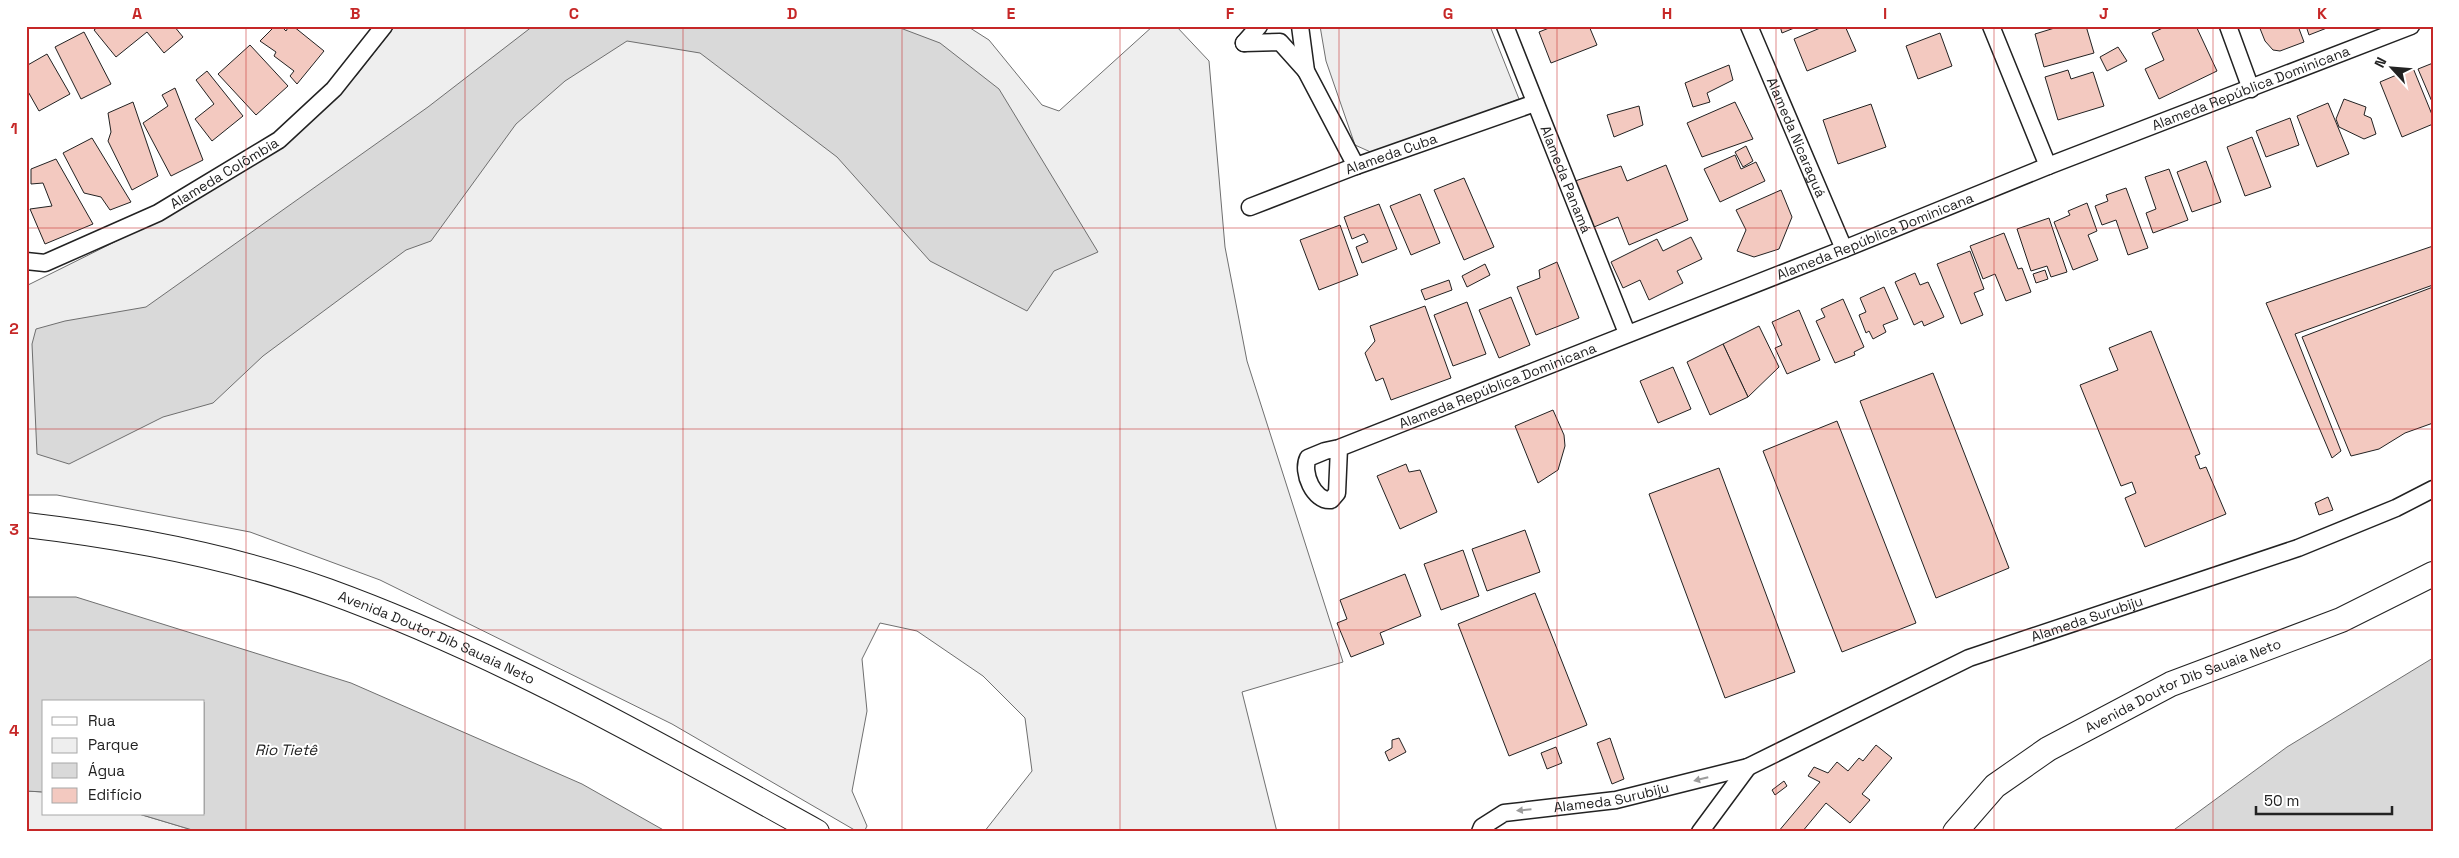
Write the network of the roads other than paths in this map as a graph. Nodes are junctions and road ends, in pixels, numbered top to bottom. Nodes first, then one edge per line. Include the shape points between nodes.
1 (384, 26) edge
2 (1259, 26) edge
3 (1300, 26) edge
4 (1505, 26) edge
5 (1749, 26) edge
6 (1991, 26) edge
7 (2228, 26) edge
8 (2411, 26) edge
9 (1306, 71) junction
10 (2252, 89) junction
11 (1535, 103) junction
12 (1356, 166) junction
13 (2048, 166) junction
14 (1250, 207) dead end
15 (1844, 249) junction
16 (26, 261) edge
17 (1627, 333) junction
18 (1339, 448) dead end
19 (2433, 489) edge
20 (26, 526) edge
21 (2433, 574) edge
22 (1748, 767) junction
23 (817, 832) edge
24 (1480, 832) edge
25 (1700, 832) edge
26 (1955, 832) edge

1 - 16 street, Alameda Colômbia via 334,89 279,140 158,213 45,263
2 - 9 street via 1244,43 1280,42
3 - 9 street
4 - 11 street, Alameda Panamá
5 - 15 street, Alameda Nicaraguá
6 - 13 street
7 - 10 street
8 - 10 street, Alameda República Dominicana
9 - 12 street
10 - 13 street, Alameda República Dominicana
11 - 12 street, Alameda Cuba
11 - 17 street, Alameda Panamá
12 - 14 street, Alameda Cuba
13 - 15 street, Alameda República Dominicana
15 - 17 street, Alameda República Dominicana
17 - 18 street, Alameda República Dominicana
19 - 22 street, Alameda Surubiju via 2396,508 2298,548 1969,658
20 - 23 main road, Avenida Doutor Dib Sauaia Neto via 94,533 178,549 253,567 328,591 489,658
21 - 26 main road, Avenida Doutor Dib Sauaia Neto via 2341,620 2171,684 2048,749 1996,786
22 -> 24 street, Alameda Surubiju via 1616,800 1504,812 1482,827
22 - 25 street, Alameda Surubiju

